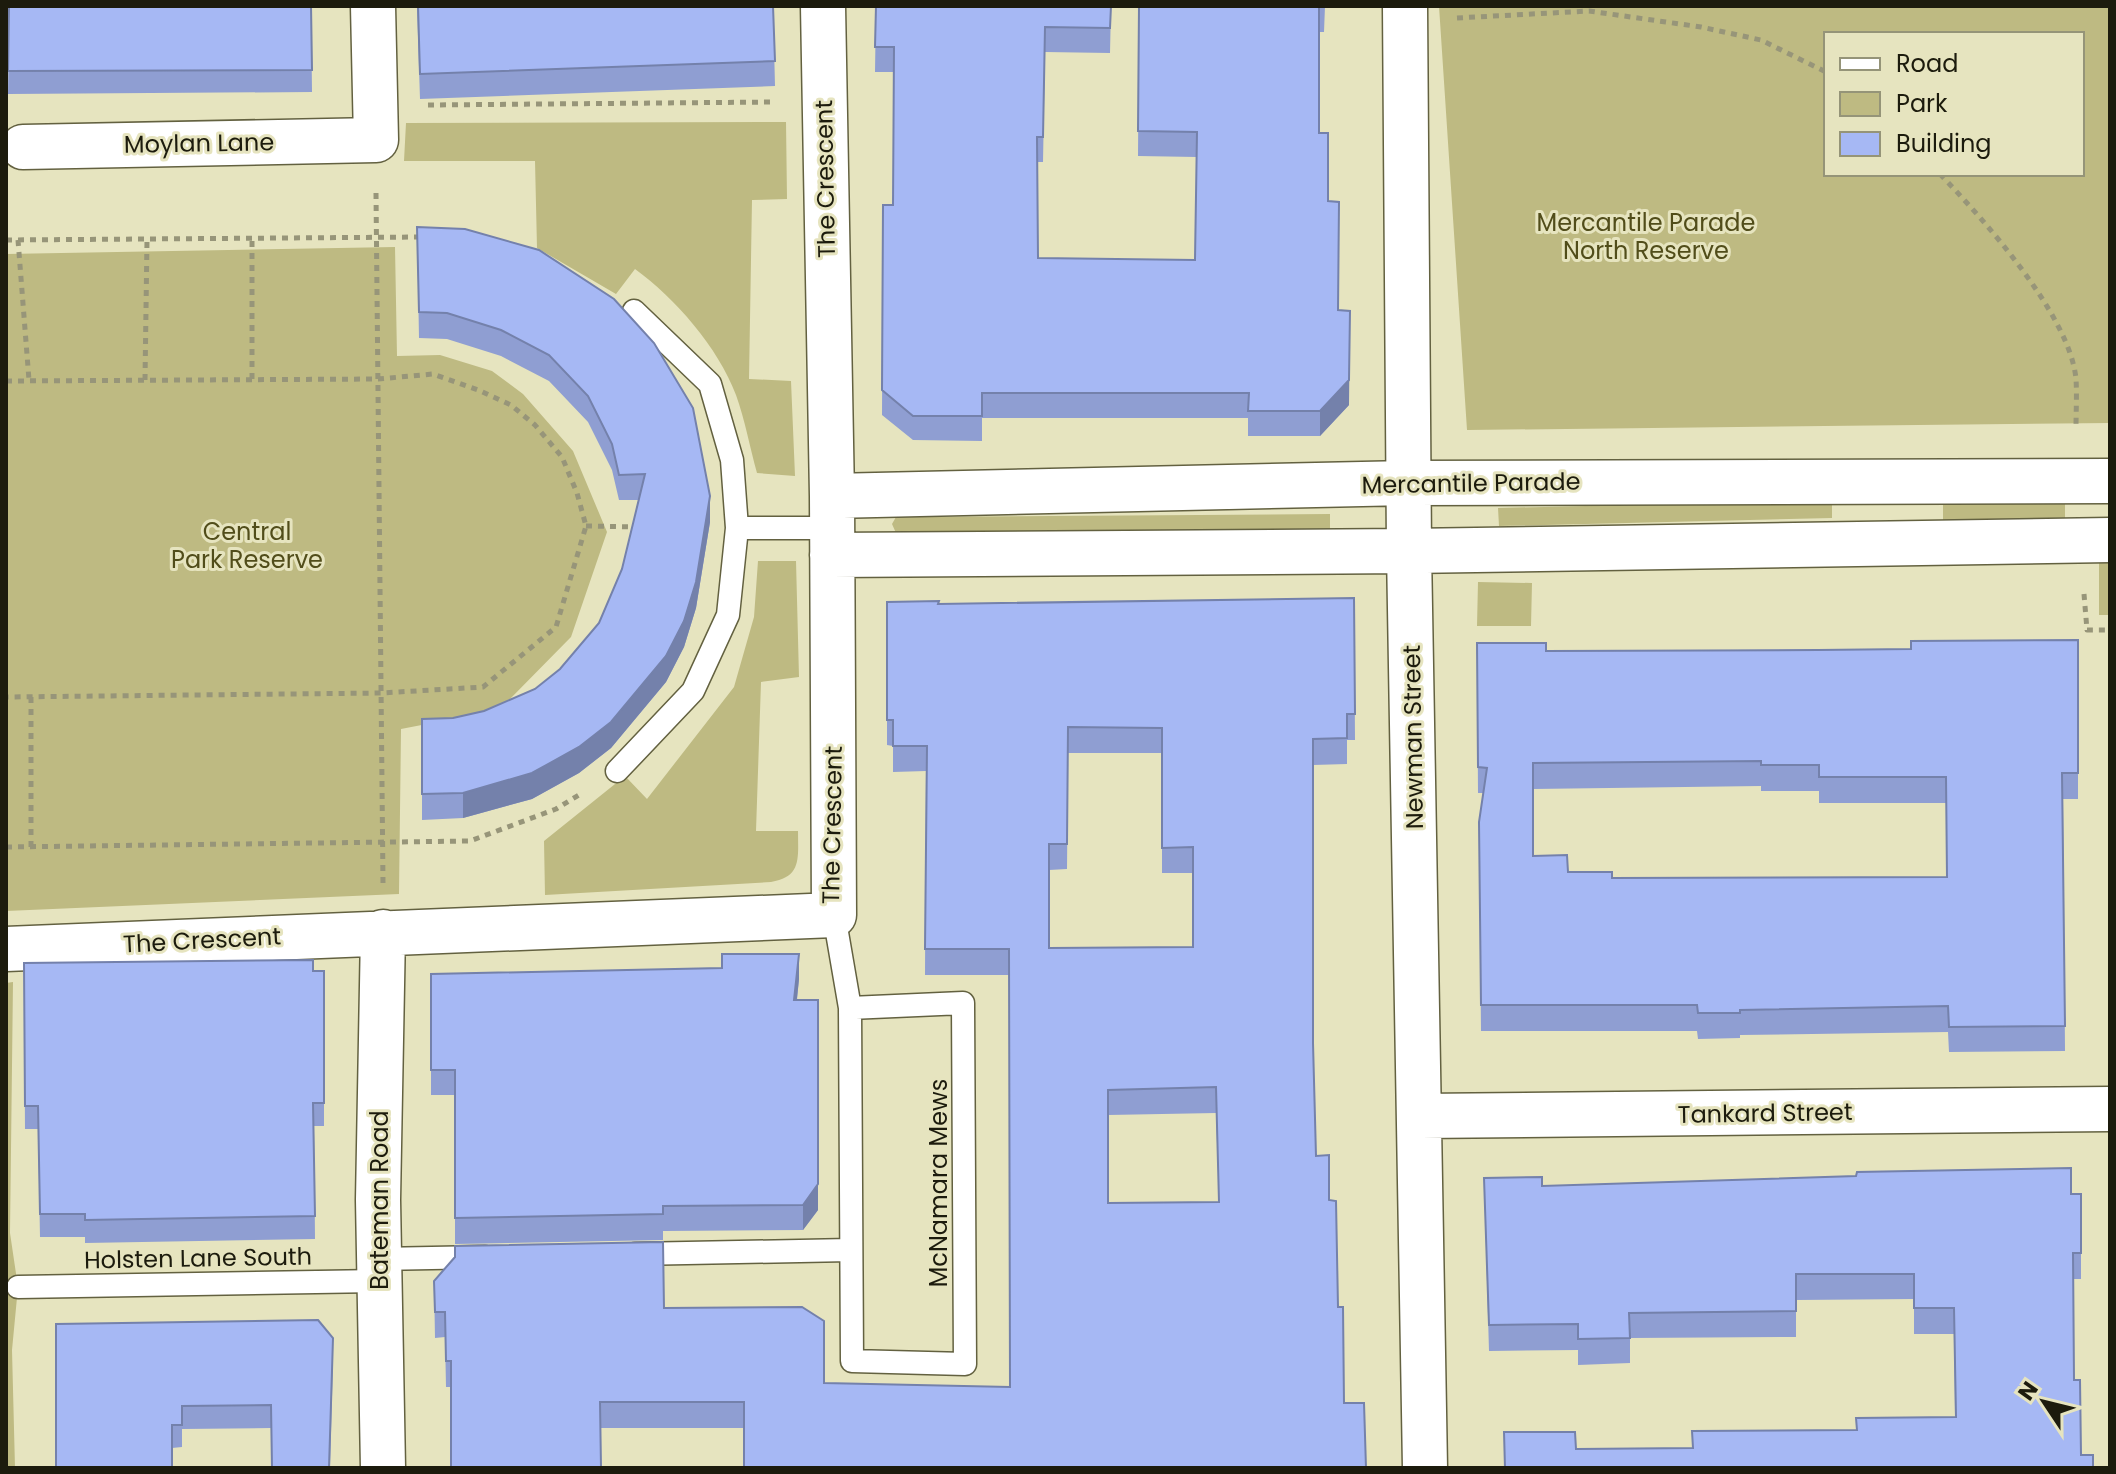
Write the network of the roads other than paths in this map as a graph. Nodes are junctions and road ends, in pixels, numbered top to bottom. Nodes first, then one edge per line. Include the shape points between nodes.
1 (373, 6) edge
2 (823, 6) edge
3 (1405, 13) edge
4 (23, 147) dead end
5 (634, 311) dead end
6 (2092, 482) edge
7 (1408, 483) junction
8 (832, 526) junction
9 (737, 528) junction
10 (2095, 540) edge
11 (1409, 551) junction
12 (617, 771) road end
13 (834, 915) junction
14 (383, 932) junction
15 (6, 949) edge
16 (850, 1008) junction
17 (2110, 1109) edge
18 (1421, 1116) junction
19 (850, 1250) junction
20 (614, 1254) edge
21 (504, 1256) edge
22 (378, 1270) junction
23 (18, 1287) dead end
24 (383, 1468) edge
25 (1425, 1468) edge

1 - 4 street, Moylan Lane via 376,123
2 - 8 street, The Crescent
3 - 7 street, Newman Street
5 - 9 lane via 710,384 732,460
6 - 7 street, Mercantile Parade
7 - 8 street, Mercantile Parade
7 - 11 street, Newman Street
8 - 9 lane
8 - 11 street
8 - 13 street, The Crescent
9 - 12 lane via 728,615 693,691
10 - 11 street
11 - 18 street, Newman Street
13 - 14 street, The Crescent
13 - 16 lane, McNamara Mews
14 - 15 street, The Crescent
14 - 22 street, Bateman Road
16 - 19 lane, McNamara Mews
16 - 19 lane, McNamara Mews via 963,1003 965,1364 852,1361
17 - 18 street, Tankard Street
18 - 25 street, Newman Street
19 - 20 lane
21 - 22 lane
22 - 23 lane, Holsten Lane South
22 - 24 street, Bateman Road

